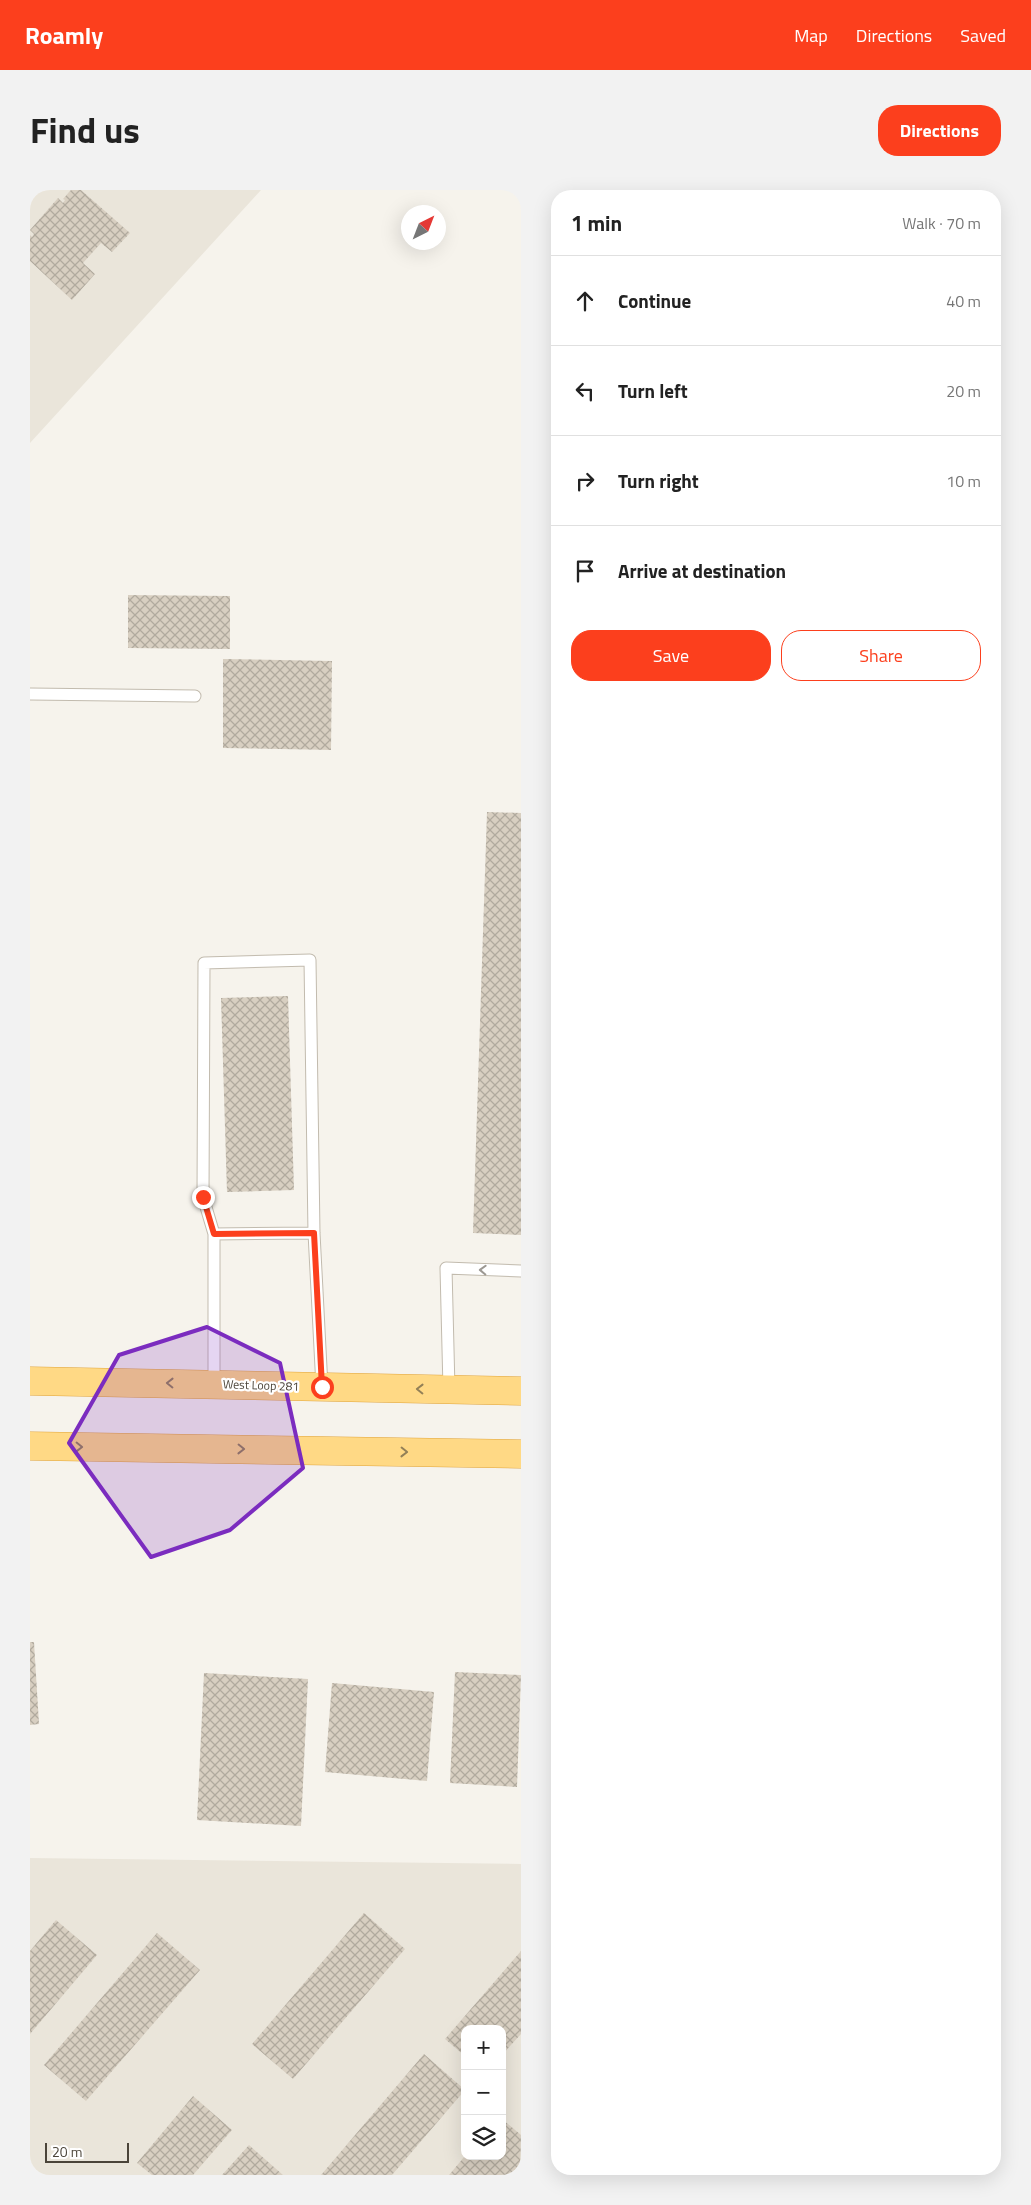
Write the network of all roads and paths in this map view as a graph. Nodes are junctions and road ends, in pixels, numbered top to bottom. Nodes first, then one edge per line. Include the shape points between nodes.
1 (30, 694) edge
2 (196, 696) dead end
3 (314, 1233) junction
4 (214, 1234) junction
5 (521, 1272) edge
6 (30, 1382) edge
7 (214, 1384) junction
8 (322, 1387) junction
9 (450, 1389) junction
10 (521, 1391) edge
11 (30, 1446) edge
12 (521, 1454) edge

1 - 2 lane
3 - 4 lane
3 - 4 lane via 310,960 204,963 203,1197
3 - 8 lane
4 - 7 lane
5 -> 9 lane via 446,1268
7 -> 6 highway, West Loop 281
7 - 8 highway, West Loop 281
9 -> 8 highway, West Loop 281
9 - 10 highway, West Loop 281
11 -> 12 highway

